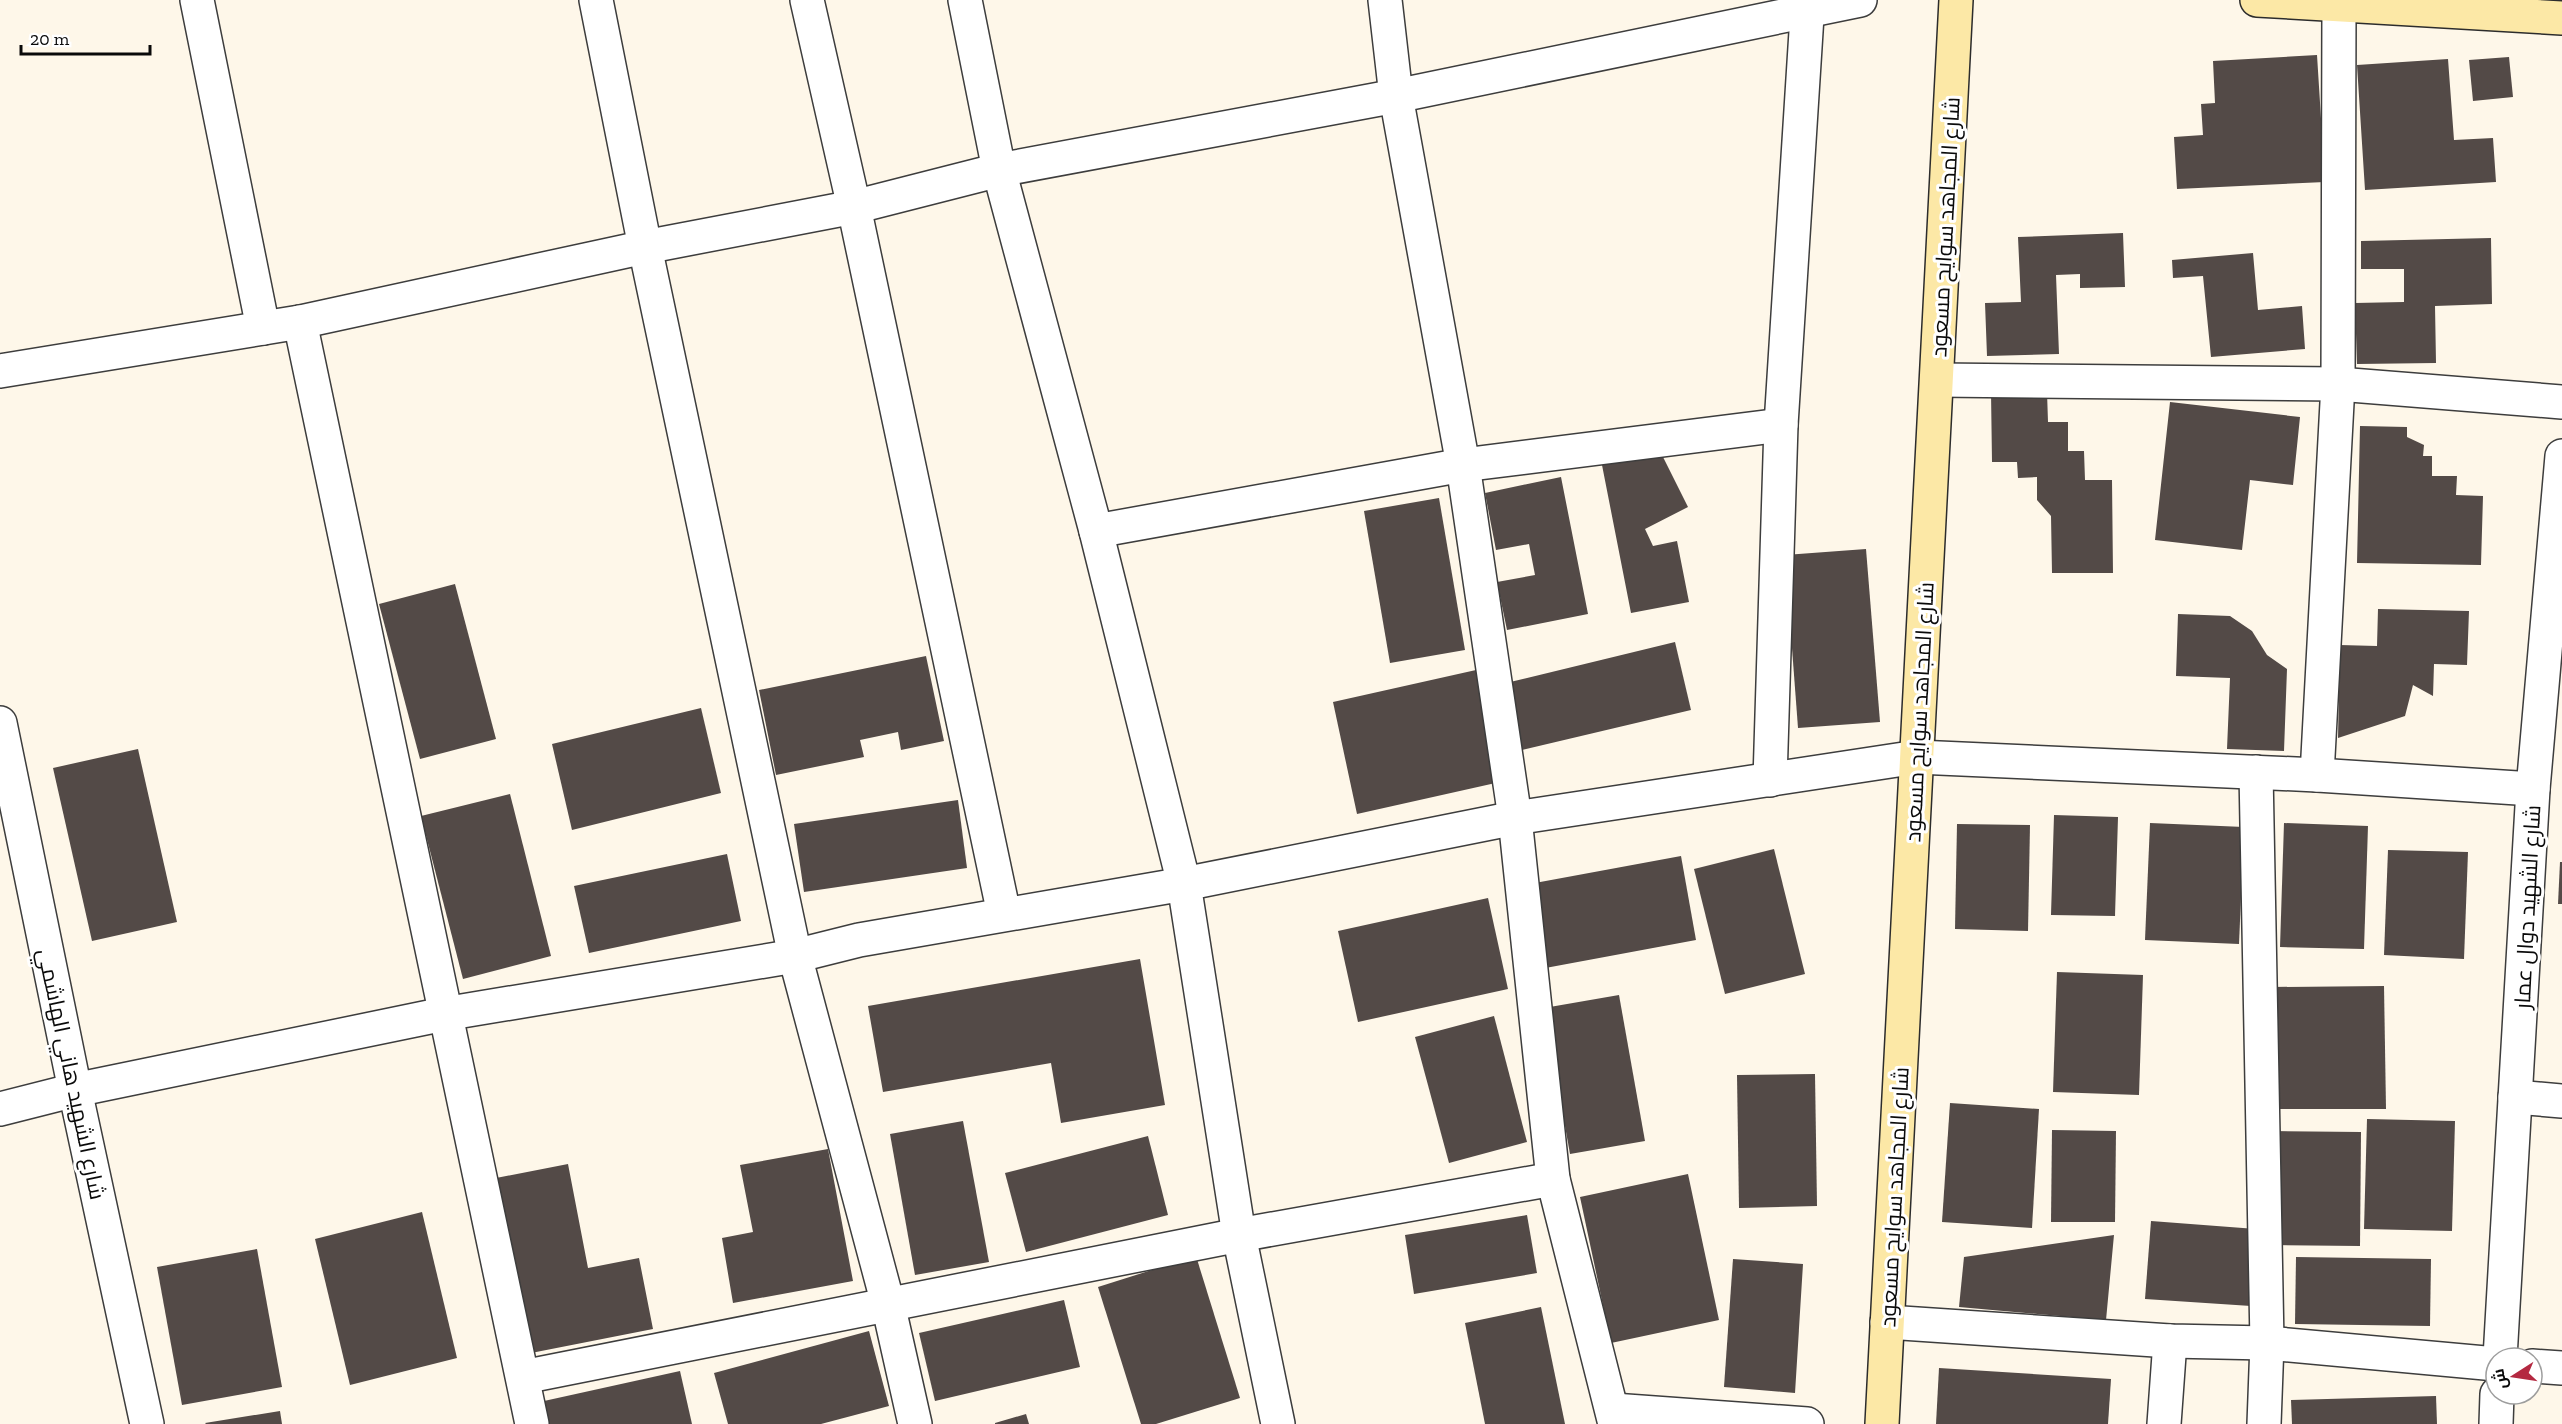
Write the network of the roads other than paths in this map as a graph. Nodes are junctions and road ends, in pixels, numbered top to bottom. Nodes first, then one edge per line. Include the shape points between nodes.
1 (197, 0) edge
2 (596, 0) edge
3 (807, 0) edge
4 (965, 0) edge
5 (1385, 0) edge
6 (1860, 0) edge
7 (1956, 0) edge
8 (2257, 0) edge
9 (2339, 5) junction
10 (1809, 6) edge
11 (2562, 18) edge
12 (1396, 96) junction
13 (999, 170) junction
14 (854, 207) junction
15 (645, 247) junction
16 (300, 322) junction
17 (263, 328) junction
18 (0, 371) edge
19 (1937, 380) junction
20 (2338, 384) junction
21 (2562, 402) edge
22 (1781, 425) junction
23 (2562, 456) edge
24 (1463, 465) junction
25 (1096, 531) junction
26 (0, 723) edge
27 (1917, 757) junction
28 (2256, 772) junction
29 (2317, 775) junction
30 (1770, 780) junction
31 (2533, 789) junction
32 (1515, 818) junction
33 (1184, 884) junction
34 (1004, 914) junction
35 (795, 956) junction
36 (444, 1014) junction
37 (75, 1090) junction
38 (2515, 1097) junction
39 (2562, 1101) edge
40 (0, 1109) edge
41 (1553, 1179) junction
42 (1239, 1235) junction
43 (888, 1304) junction
44 (1887, 1322) junction
45 (2170, 1341) junction
46 (2267, 1342) junction
47 (2501, 1346) edge
48 (2484, 1363) edge
49 (2544, 1367) edge
50 (2562, 1368) edge
51 (523, 1377) junction
52 (2497, 1406) edge
53 (1614, 1417) edge
54 (147, 1424) edge
55 (532, 1424) edge
56 (915, 1424) edge
57 (1278, 1424) edge
58 (1807, 1424) edge
59 (1882, 1424) edge
60 (2164, 1424) edge
61 (2264, 1424) edge
62 (2496, 1424) edge

1 - 17 street
2 - 15 street
3 - 14 street
4 - 13 street
5 - 12 street
6 - 10 street
7 - 19 street, شارع المجاهد سوايح مسعود
8 - 9 street
9 - 11 street
9 - 20 street
10 - 12 street
10 - 22 street
12 - 13 street
12 - 24 street
13 - 14 street
13 - 25 street
14 - 15 street
14 - 34 street
15 - 16 street
15 - 35 street
16 - 17 street
16 - 36 street
17 - 18 street
19 - 20 street
19 - 27 street, شارع المجاهد سوايح مسعود
20 - 21 street
20 - 29 street
22 - 24 street
22 - 30 street
23 - 31 street, شارع الشهيد دوال عمار
24 - 25 street
24 - 32 street
25 - 33 street
26 - 37 street, شارع الشهيد هاني الهاشمي
27 - 28 street
27 - 30 street
27 - 44 street, شارع المجاهد سوايح مسعود
28 - 29 street
28 - 46 street
29 - 31 street
30 - 32 street
31 - 38 street, شارع الشهيد دوال عمار
32 - 33 street
32 - 41 street
33 - 34 street
33 - 42 street
34 - 35 street via 859,940
35 - 36 street
35 - 43 street
36 - 37 street
36 - 51 street
37 - 40 street
37 - 54 street, شارع الشهيد هاني الهاشمي
38 - 39 street
38 - 47 street, شارع الشهيد دوال عمار
41 - 42 street
41 - 53 street
42 - 43 street
42 - 57 street
43 - 51 street
43 - 56 street
44 - 45 street
44 - 59 street, شارع المجاهد سوايح مسعود
45 - 46 street
45 - 60 street
46 - 48 street
46 - 61 street
49 - 50 street
51 - 55 street
52 - 62 street
53 - 58 street

